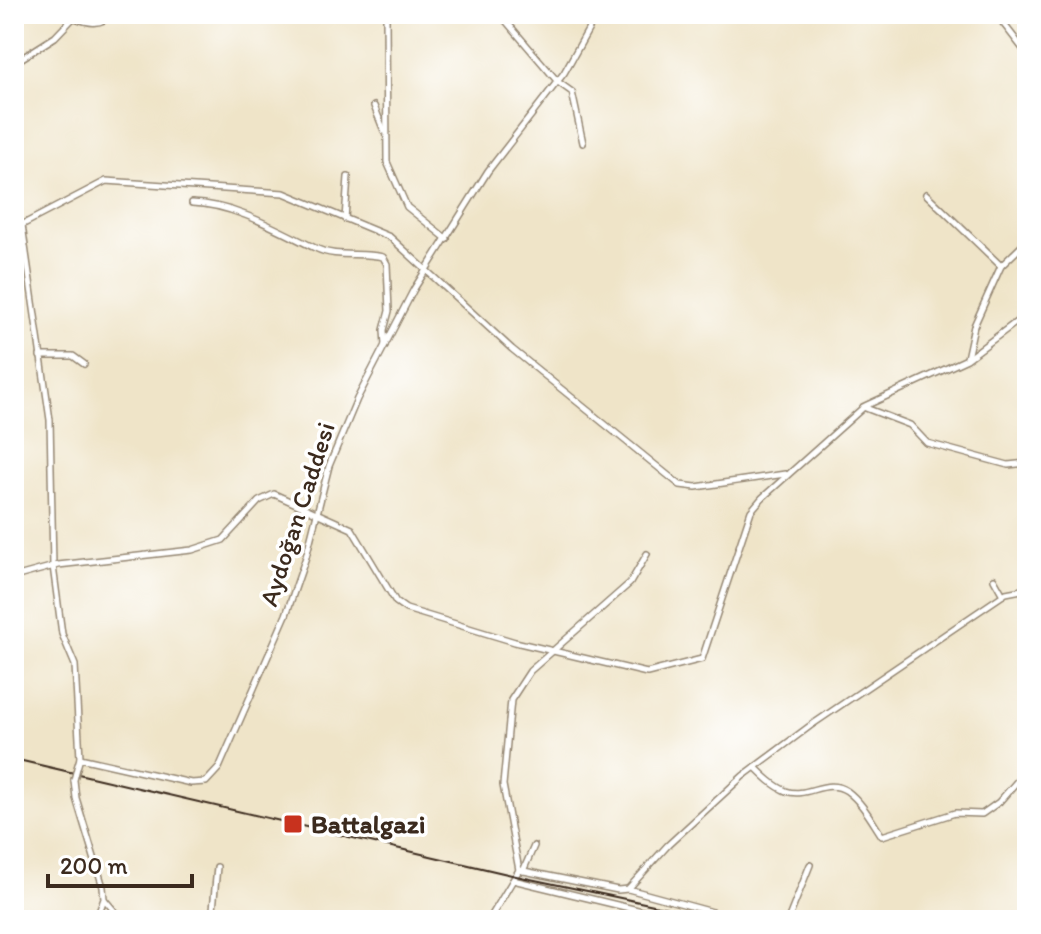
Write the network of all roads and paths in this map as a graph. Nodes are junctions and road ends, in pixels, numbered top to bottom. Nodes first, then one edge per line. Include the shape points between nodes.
1 (113, 14) edge
2 (386, 14) edge
3 (500, 14) edge
4 (597, 14) edge
5 (996, 14) edge
6 (76, 16) edge
7 (1027, 54) edge
8 (14, 63) edge
9 (558, 82) junction
10 (374, 106) dead end
11 (385, 132) junction
12 (583, 143) dead end
13 (348, 177) dead end
14 (926, 194) dead end
15 (192, 203) dead end
16 (345, 219) junction
17 (22, 225) junction
18 (14, 229) edge
19 (447, 239) junction
20 (1027, 241) edge
21 (1001, 266) junction
22 (427, 269) junction
23 (1027, 314) edge
24 (385, 346) junction
25 (40, 356) junction
26 (967, 359) junction
27 (84, 364) dead end
28 (863, 407) junction
29 (1027, 463) edge
30 (786, 474) junction
31 (316, 513) junction
32 (647, 554) dead end
33 (53, 566) junction
34 (14, 577) edge
35 (994, 579) dead end
36 (1027, 589) edge
37 (1003, 596) junction
38 (553, 651) junction
39 (80, 758) junction
40 (755, 767) junction
41 (1027, 770) edge
42 (534, 846) dead end
43 (810, 865) dead end
44 (217, 867) dead end
45 (521, 870) junction
46 (513, 880) junction
47 (628, 889) junction
48 (104, 899) junction
49 (646, 912) junction
50 (96, 920) edge
51 (122, 920) edge
52 (212, 920) edge
53 (489, 920) edge
54 (644, 920) edge
55 (682, 920) edge
56 (742, 920) edge
57 (788, 920) edge

1 - 6 street via 90,24
2 - 11 street
3 - 9 street
4 - 9 street, Aydoğan Caddesi
5 - 7 street
6 - 8 street via 55,37
9 - 12 street via 572,92
9 - 19 street, Aydoğan Caddesi via 488,171
10 - 11 street
11 - 19 street via 387,162 407,207
13 - 16 street
14 - 21 street
15 - 24 street via 212,203 347,257 383,257 389,311
16 - 17 street via 284,193 106,181
16 - 22 street via 390,237
17 - 18 street
17 - 25 street
19 - 22 street, Aydoğan Caddesi
20 - 21 street
21 - 26 street via 974,326
22 - 24 street, Aydoğan Caddesi
22 - 30 street via 512,349 680,485
23 - 26 street
24 - 31 street, Aydoğan Caddesi via 329,466
25 - 27 street via 73,356
25 - 33 street via 50,420
26 - 28 street
28 - 29 street via 910,425 927,443 1008,465
28 - 30 street
30 - 38 street via 751,511 702,659 647,673
31 - 33 street via 274,494 259,501 223,540 192,550
31 - 38 street via 352,529 396,602 406,609
31 - 39 street, Aydoğan Caddesi via 306,557 264,670 219,768 206,782 171,780
32 - 38 street via 630,583
33 - 34 street
33 - 39 street via 62,634 75,665
35 - 37 street
36 - 37 street
37 - 40 street
38 - 45 street via 530,671 511,700 503,785
39 - 48 street, bridge via 76,798
40 - 41 street via 787,792 827,784 846,790 882,836 955,813 982,814
40 - 47 street via 668,845
42 - 45 street
43 - 57 street
44 - 52 street
45 - 46 street
45 - 47 street
46 - 49 street
46 - 53 street
47 - 56 street
48 - 50 street
48 - 51 street
49 - 54 street
49 - 55 street

